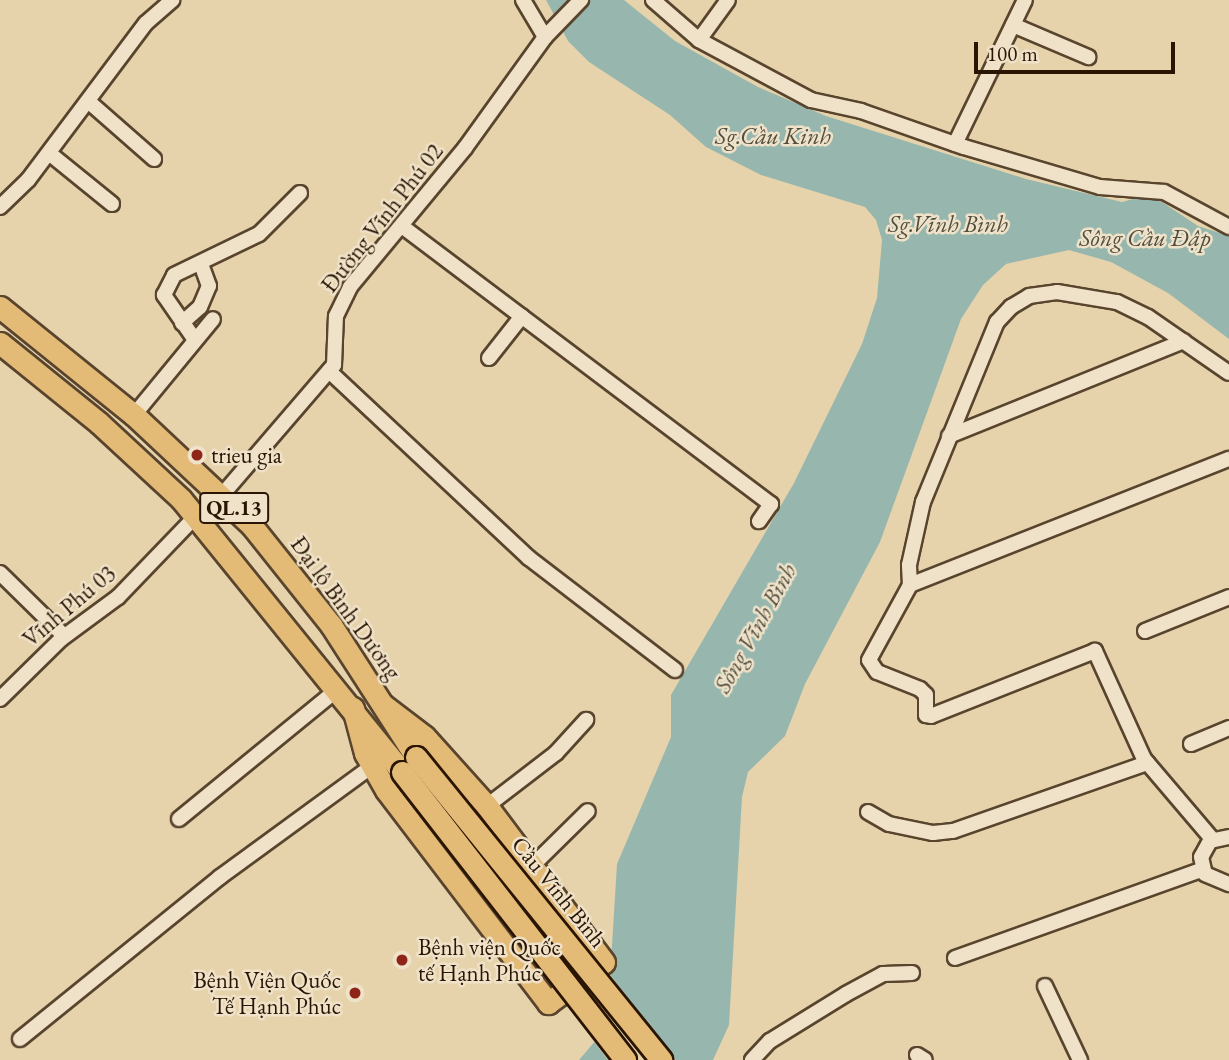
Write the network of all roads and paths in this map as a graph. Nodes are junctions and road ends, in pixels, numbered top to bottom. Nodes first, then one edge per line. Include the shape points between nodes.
1 (173, 0) edge
2 (523, 0) edge
3 (581, 0) edge
4 (653, 0) edge
5 (728, 0) edge
6 (1025, 0) edge
7 (1013, 24) junction
8 (548, 34) junction
9 (699, 40) junction
10 (1088, 57) dead end
11 (88, 101) junction
12 (955, 144) junction
13 (49, 153) junction
14 (154, 159) dead end
15 (300, 193) dead end
16 (113, 204) dead end
17 (0, 207) edge
18 (403, 227) junction
19 (1229, 227) edge
20 (201, 264) junction
21 (0, 307) edge
22 (522, 316) junction
23 (213, 319) dead end
24 (182, 323) junction
25 (195, 340) junction
26 (1184, 341) junction
27 (0, 344) edge
28 (489, 358) dead end
29 (329, 371) junction
30 (1229, 373) edge
31 (134, 415) junction
32 (949, 436) junction
33 (1229, 459) edge
34 (222, 495) junction
35 (196, 516) junction
36 (758, 521) dead end
37 (0, 573) edge
38 (910, 585) junction
39 (1229, 597) edge
40 (1145, 631) dead end
41 (64, 636) junction
42 (675, 670) dead end
43 (338, 689) junction
44 (0, 699) edge
45 (383, 705) junction
46 (353, 708) junction
47 (586, 720) dead end
48 (1229, 728) edge
49 (1191, 744) dead end
50 (1147, 763) junction
51 (409, 764) junction
52 (371, 767) junction
53 (487, 806) junction
54 (588, 811) dead end
55 (868, 812) dead end
56 (179, 819) dead end
57 (1229, 836) edge
58 (1213, 840) junction
59 (532, 866) junction
60 (1203, 869) junction
61 (1229, 884) edge
62 (955, 958) dead end
63 (912, 973) dead end
64 (1045, 986) dead end
65 (20, 1039) dead end
66 (625, 1060) edge
67 (661, 1060) edge
68 (752, 1060) edge
69 (1080, 1060) edge

1 - 11 street via 146,23
2 - 8 street
3 - 8 street, Đường Vĩnh Phú 02
4 - 9 street
5 - 9 street
6 - 7 street
7 - 10 street
7 - 12 street
8 - 18 street, Đường Vĩnh Phú 02
9 - 12 street via 811,100 861,111
11 - 13 street
11 - 14 street
12 - 19 street via 1100,187 1164,192
13 - 16 street
13 - 17 street
15 - 20 street via 259,234
18 - 22 street
18 - 29 street, Đường Vĩnh Phú 02 via 342,299 336,316 336,359
20 - 24 street via 209,286 200,307
20 - 24 street via 174,275 164,295
21 - 31 highway, Đại lộ Bình Dương / QL.13
22 - 28 street
22 - 36 street via 771,504
23 - 25 street
24 - 25 street
25 - 31 street
26 - 30 street
26 - 32 street
26 - 32 street via 1148,317 1104,298 1056,292 1029,296 997,321
27 - 35 highway, QL.13 via 128,448
29 - 34 street, Đường Vĩnh Phú 02
29 - 42 street via 529,558
31 - 34 highway, Đại lộ Bình Dương / QL.13
32 - 38 street via 923,502 909,565
33 - 38 street
34 - 45 highway, Đại lộ Bình Dương / QL.13 via 306,592
35 - 41 street, Vĩnh Phú 03 via 118,597
35 - 43 highway, QL.13
37 - 41 street
38 - 50 street via 886,624 870,667 920,689 926,695 926,715 1095,651
39 - 40 street
41 - 44 street, Vĩnh Phú 03
43 - 46 highway, QL.13
43 - 56 street
45 - 51 highway, Đại lộ Bình Dương / QL.13
45 - 53 highway via 433,744
46 - 51 highway, QL.13
46 - 52 highway
47 - 53 street via 556,753
48 - 49 street
50 - 55 street via 953,831 933,833 889,824
50 - 58 street
51 - 66 highway, QL.13, bridge
51 - 67 highway, Cầu Vĩnh Bình / QL.13, bridge
52 - 59 highway via 548,1003 604,962
52 - 65 street via 209,885
53 - 59 highway
54 - 59 street
57 - 58 street
58 - 60 street via 1201,857
60 - 61 street via 1212,880
60 - 62 street
63 - 68 street via 883,974 846,994 769,1041
64 - 69 street

